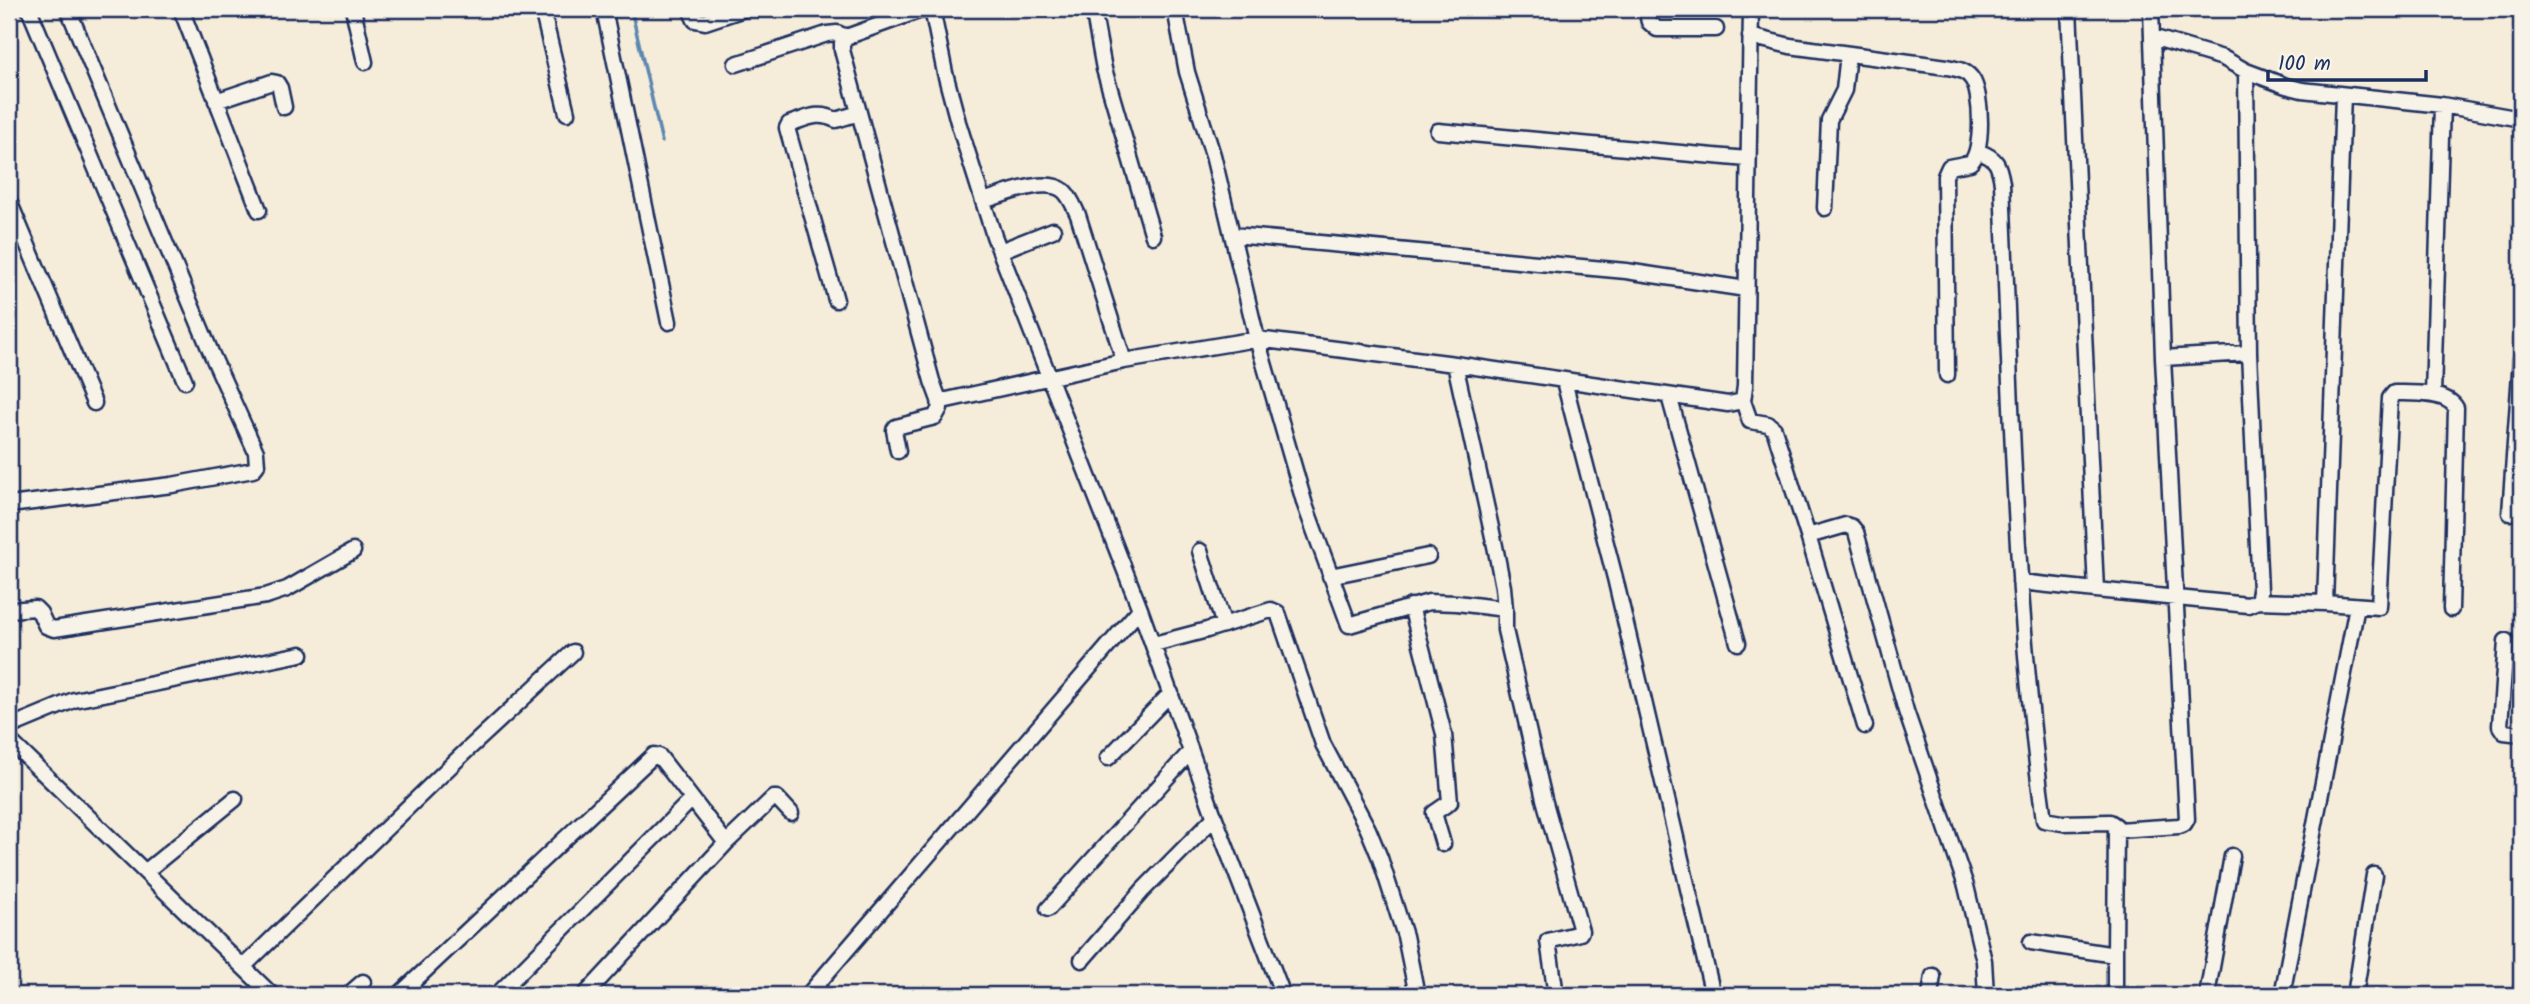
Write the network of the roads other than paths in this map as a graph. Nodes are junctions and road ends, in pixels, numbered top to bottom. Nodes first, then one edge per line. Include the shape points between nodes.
1 (29, 9) edge
2 (68, 9) edge
3 (181, 9) edge
4 (353, 9) edge
5 (542, 9) edge
6 (604, 9) edge
7 (690, 9) edge
8 (744, 9) edge
9 (924, 9) edge
10 (932, 9) edge
11 (1093, 9) edge
12 (1175, 9) edge
13 (1646, 9) edge
14 (1751, 9) edge
15 (2069, 9) edge
16 (2151, 9) edge
17 (1716, 29) dead end
18 (1750, 36) junction
19 (846, 37) junction
20 (2152, 37) junction
21 (1848, 54) junction
22 (365, 62) dead end
23 (736, 64) dead end
24 (2246, 71) junction
25 (2343, 95) junction
26 (216, 101) junction
27 (2442, 105) junction
28 (284, 107) dead end
29 (567, 113) dead end
30 (859, 113) junction
31 (2521, 119) edge
32 (1438, 131) dead end
33 (1979, 152) junction
34 (1747, 159) junction
35 (9, 201) edge
36 (983, 201) junction
37 (1825, 208) dead end
38 (259, 210) dead end
39 (1053, 230) dead end
40 (1233, 235) junction
41 (1153, 236) dead end
42 (1000, 251) junction
43 (1746, 289) junction
44 (836, 300) dead end
45 (669, 322) dead end
46 (1256, 339) junction
47 (2249, 353) junction
48 (2163, 358) junction
49 (2521, 359) edge
50 (1124, 361) junction
51 (1455, 365) junction
52 (1947, 375) dead end
53 (1052, 377) junction
54 (185, 381) dead end
55 (1564, 381) junction
56 (1669, 396) junction
57 (2432, 396) junction
58 (939, 400) junction
59 (1743, 401) junction
60 (93, 403) dead end
61 (898, 451) dead end
62 (10, 501) edge
63 (2510, 513) dead end
64 (1808, 536) junction
65 (353, 551) dead end
66 (1200, 551) dead end
67 (1428, 556) dead end
68 (1330, 576) junction
69 (2020, 582) junction
70 (2096, 590) junction
71 (2176, 598) junction
72 (2258, 601) junction
73 (2325, 603) junction
74 (1411, 606) junction
75 (2357, 606) junction
76 (1140, 609) junction
77 (1505, 609) junction
78 (2451, 609) dead end
79 (9, 610) edge
80 (1224, 625) junction
81 (2506, 641) dead end
82 (1738, 643) dead end
83 (1154, 644) junction
84 (573, 652) dead end
85 (301, 654) dead end
86 (1171, 693) junction
87 (1865, 726) dead end
88 (9, 727) edge
89 (2521, 734) edge
90 (9, 740) edge
91 (1191, 751) junction
92 (1108, 758) dead end
93 (235, 799) dead end
94 (692, 799) junction
95 (791, 813) dead end
96 (1214, 818) junction
97 (2118, 830) junction
98 (726, 843) junction
99 (1443, 844) dead end
100 (2232, 856) dead end
101 (145, 872) junction
102 (2374, 875) dead end
103 (1048, 909) dead end
104 (2031, 942) dead end
105 (2115, 955) junction
106 (1082, 960) dead end
107 (243, 967) junction
108 (1933, 976) dead end
109 (363, 982) dead end
110 (272, 995) edge
111 (348, 995) edge
112 (400, 995) edge
113 (497, 995) edge
114 (585, 995) edge
115 (808, 995) edge
116 (1283, 995) edge
117 (1417, 995) edge
118 (1556, 995) edge
119 (1713, 995) edge
120 (1930, 995) edge
121 (1986, 995) edge
122 (2115, 995) edge
123 (2207, 995) edge
124 (2282, 995) edge
125 (2355, 995) edge

1 - 54 street
2 - 62 street via 256,452 257,465 253,470 172,485
3 - 26 street
4 - 22 street
5 - 29 street
6 - 45 street
7 - 8 street via 695,20 705,22
9 - 19 street
10 - 36 street via 951,98
11 - 41 street via 1104,69
12 - 40 street via 1187,72
13 - 17 street via 1649,22 1657,29
14 - 18 street
15 - 70 street
16 - 20 street
18 - 21 street
18 - 34 street
19 - 23 street via 827,34
19 - 30 street via 842,50
20 - 24 street via 2223,58
20 - 48 street
21 - 33 street via 1963,71 1978,94
21 - 37 street via 1844,90 1829,120
24 - 25 street via 2286,86
24 - 47 street
25 - 27 street
25 - 73 street
26 - 28 street via 272,82 280,88
26 - 38 street
27 - 31 street
27 - 57 street
30 - 44 street via 836,120 821,115 787,128
30 - 58 street
32 - 34 street
33 - 52 street via 1973,162 1945,171
33 - 69 street via 1998,163 2002,183
34 - 43 street
35 - 60 street
36 - 42 street
36 - 50 street via 1039,186 1057,187 1072,201
39 - 42 street
40 - 43 street via 1626,271
40 - 46 street
42 - 53 street
43 - 59 street
46 - 50 street
46 - 51 street
46 - 68 street
47 - 48 street
47 - 72 street
48 - 71 street
49 - 63 street
50 - 53 street
51 - 55 street
51 - 77 street via 1498,557
53 - 58 street
53 - 76 street
55 - 56 street
55 - 119 street via 1619,591
56 - 59 street via 1728,404
56 - 82 street
57 - 75 street via 2391,395 2379,606
57 - 78 street via 2452,402 2456,408
58 - 61 street via 935,417 894,430
59 - 64 street via 1750,421 1774,429
64 - 87 street
64 - 121 street via 1846,525 1856,532 1906,711 1966,886 1984,961
65 - 79 street via 287,589 251,599 54,629 47,628 35,608
66 - 80 street
67 - 68 street
68 - 74 street via 1349,625
69 - 70 street
69 - 97 street via 2044,820 2110,822
70 - 71 street
71 - 72 street via 2245,605
71 - 97 street via 2187,819 2179,826
72 - 73 street
73 - 75 street
74 - 77 street via 1446,602
74 - 99 street via 1446,745 1450,802 1433,814
75 - 124 street
76 - 83 street
76 - 115 street
77 - 118 street via 1505,630 1544,799 1581,931 1548,941
80 - 83 street
80 - 117 street via 1271,610 1278,613 1323,744 1380,858 1405,936
81 - 89 street via 2500,726 2504,732
83 - 86 street
84 - 107 street
85 - 88 street via 74,700
86 - 91 street
86 - 92 street
90 - 101 street
91 - 96 street
91 - 103 street
93 - 101 street
94 - 98 street
94 - 112 street via 659,756 650,757
94 - 113 street
95 - 98 street via 774,797
96 - 106 street
96 - 116 street
97 - 105 street
98 - 114 street
100 - 123 street
101 - 107 street
102 - 125 street
104 - 105 street
105 - 122 street
107 - 110 street
108 - 120 street
109 - 111 street

